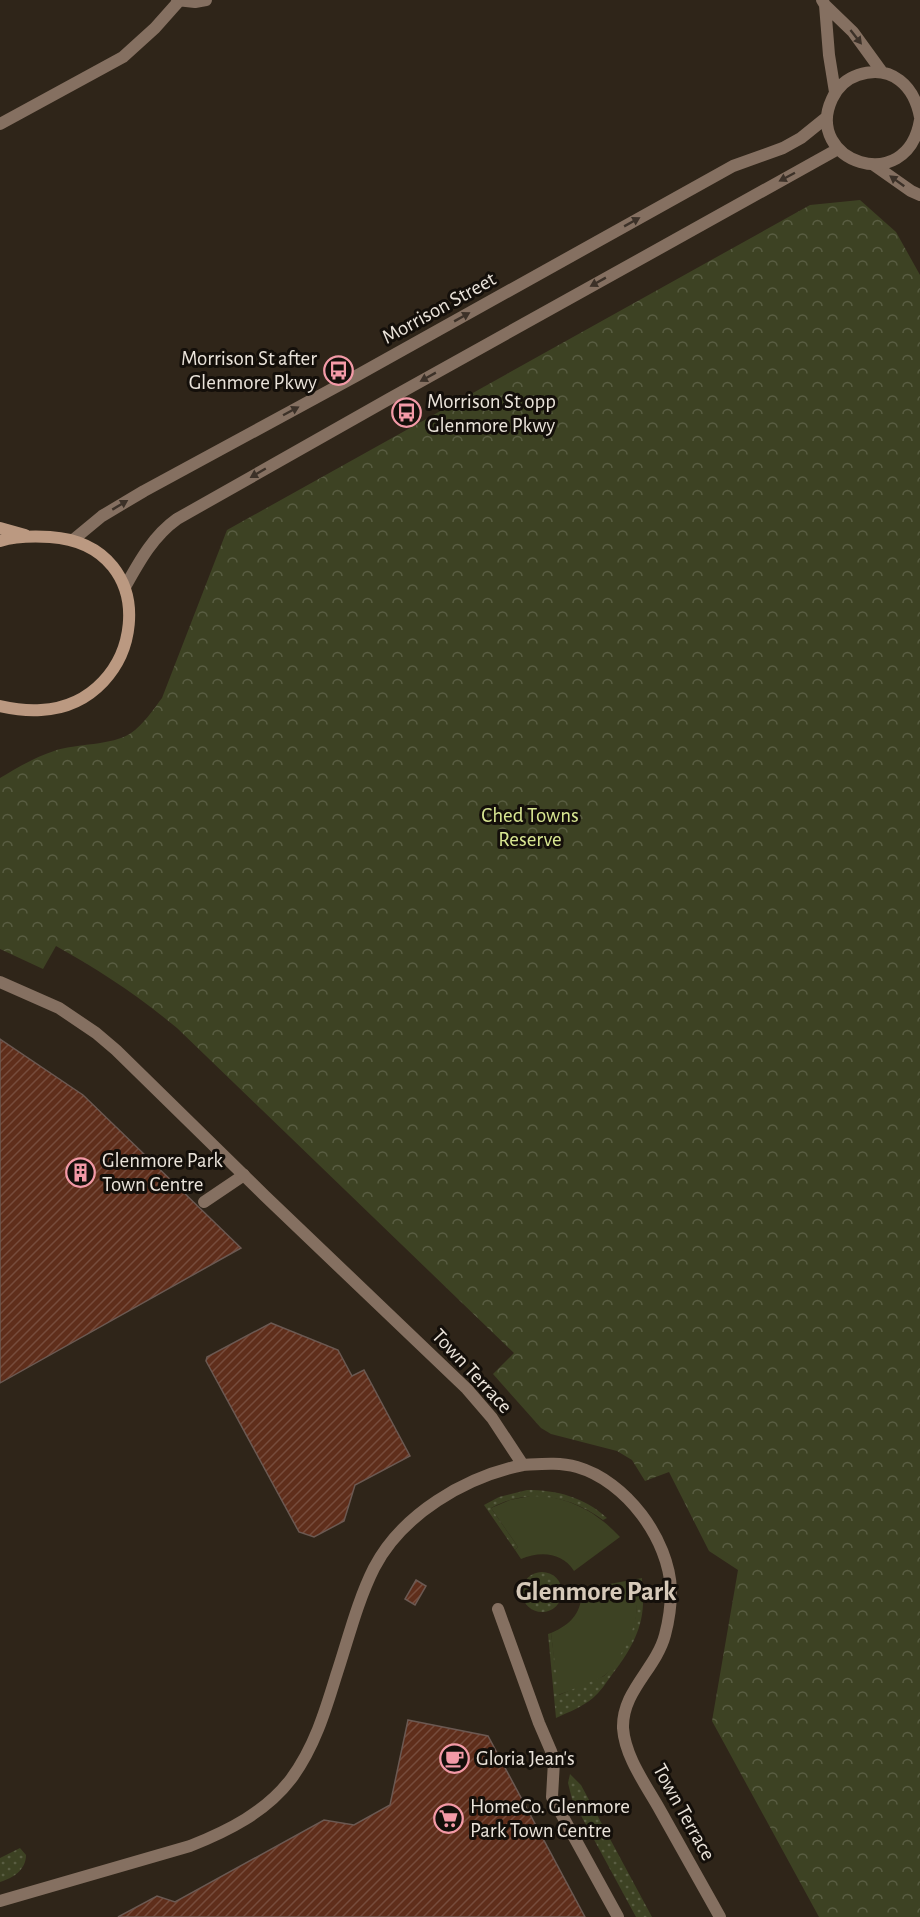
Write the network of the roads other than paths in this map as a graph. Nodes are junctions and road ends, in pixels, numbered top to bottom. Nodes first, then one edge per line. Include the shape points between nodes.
1 (178, 0) edge
2 (206, 0) edge
3 (824, 3) edge
4 (882, 72) junction
5 (835, 92) junction
6 (826, 117) junction
7 (920, 118) edge
8 (0, 124) edge
9 (919, 136) edge
10 (838, 149) junction
11 (874, 165) junction
12 (920, 195) edge
13 (0, 528) edge
14 (28, 536) junction
15 (74, 540) junction
16 (0, 542) edge
17 (124, 587) junction
18 (0, 708) edge
19 (0, 982) edge
20 (244, 1175) junction
21 (204, 1202) dead end
22 (523, 1465) junction
23 (498, 1609) dead end
24 (0, 1901) edge
25 (618, 1917) edge
26 (720, 1917) edge

1 - 2 street
1 - 8 street via 123,57
3 -> 4 street via 853,32
3 - 5 street
4 - 5 street via 855,75
4 - 7 street via 910,88
5 - 6 street
6 - 10 street
15 -> 6 street, Morrison Street via 102,516 153,486 733,166 783,148
7 - 9 street
9 - 11 street via 900,157
10 - 11 street via 861,164
10 -> 17 street via 177,519 158,535
12 -> 11 street
13 - 14 main road
14 - 15 main road
14 - 16 main road
15 - 17 main road via 106,559
17 - 18 main road via 130,623 127,641 108,676 76,701 59,707
19 - 20 street, Town Terrace via 58,1008 96,1033
20 - 21 street
20 - 22 street, Town Terrace via 468,1389
22 - 24 street via 490,1474 441,1499 387,1548 364,1592 306,1757 262,1808 216,1836 190,1846
22 - 26 street, Town Terrace via 564,1464 599,1477 638,1509 662,1552 671,1589 667,1627 655,1658 628,1698 625,1740 636,1768
23 - 25 street via 551,1750 552,1797

